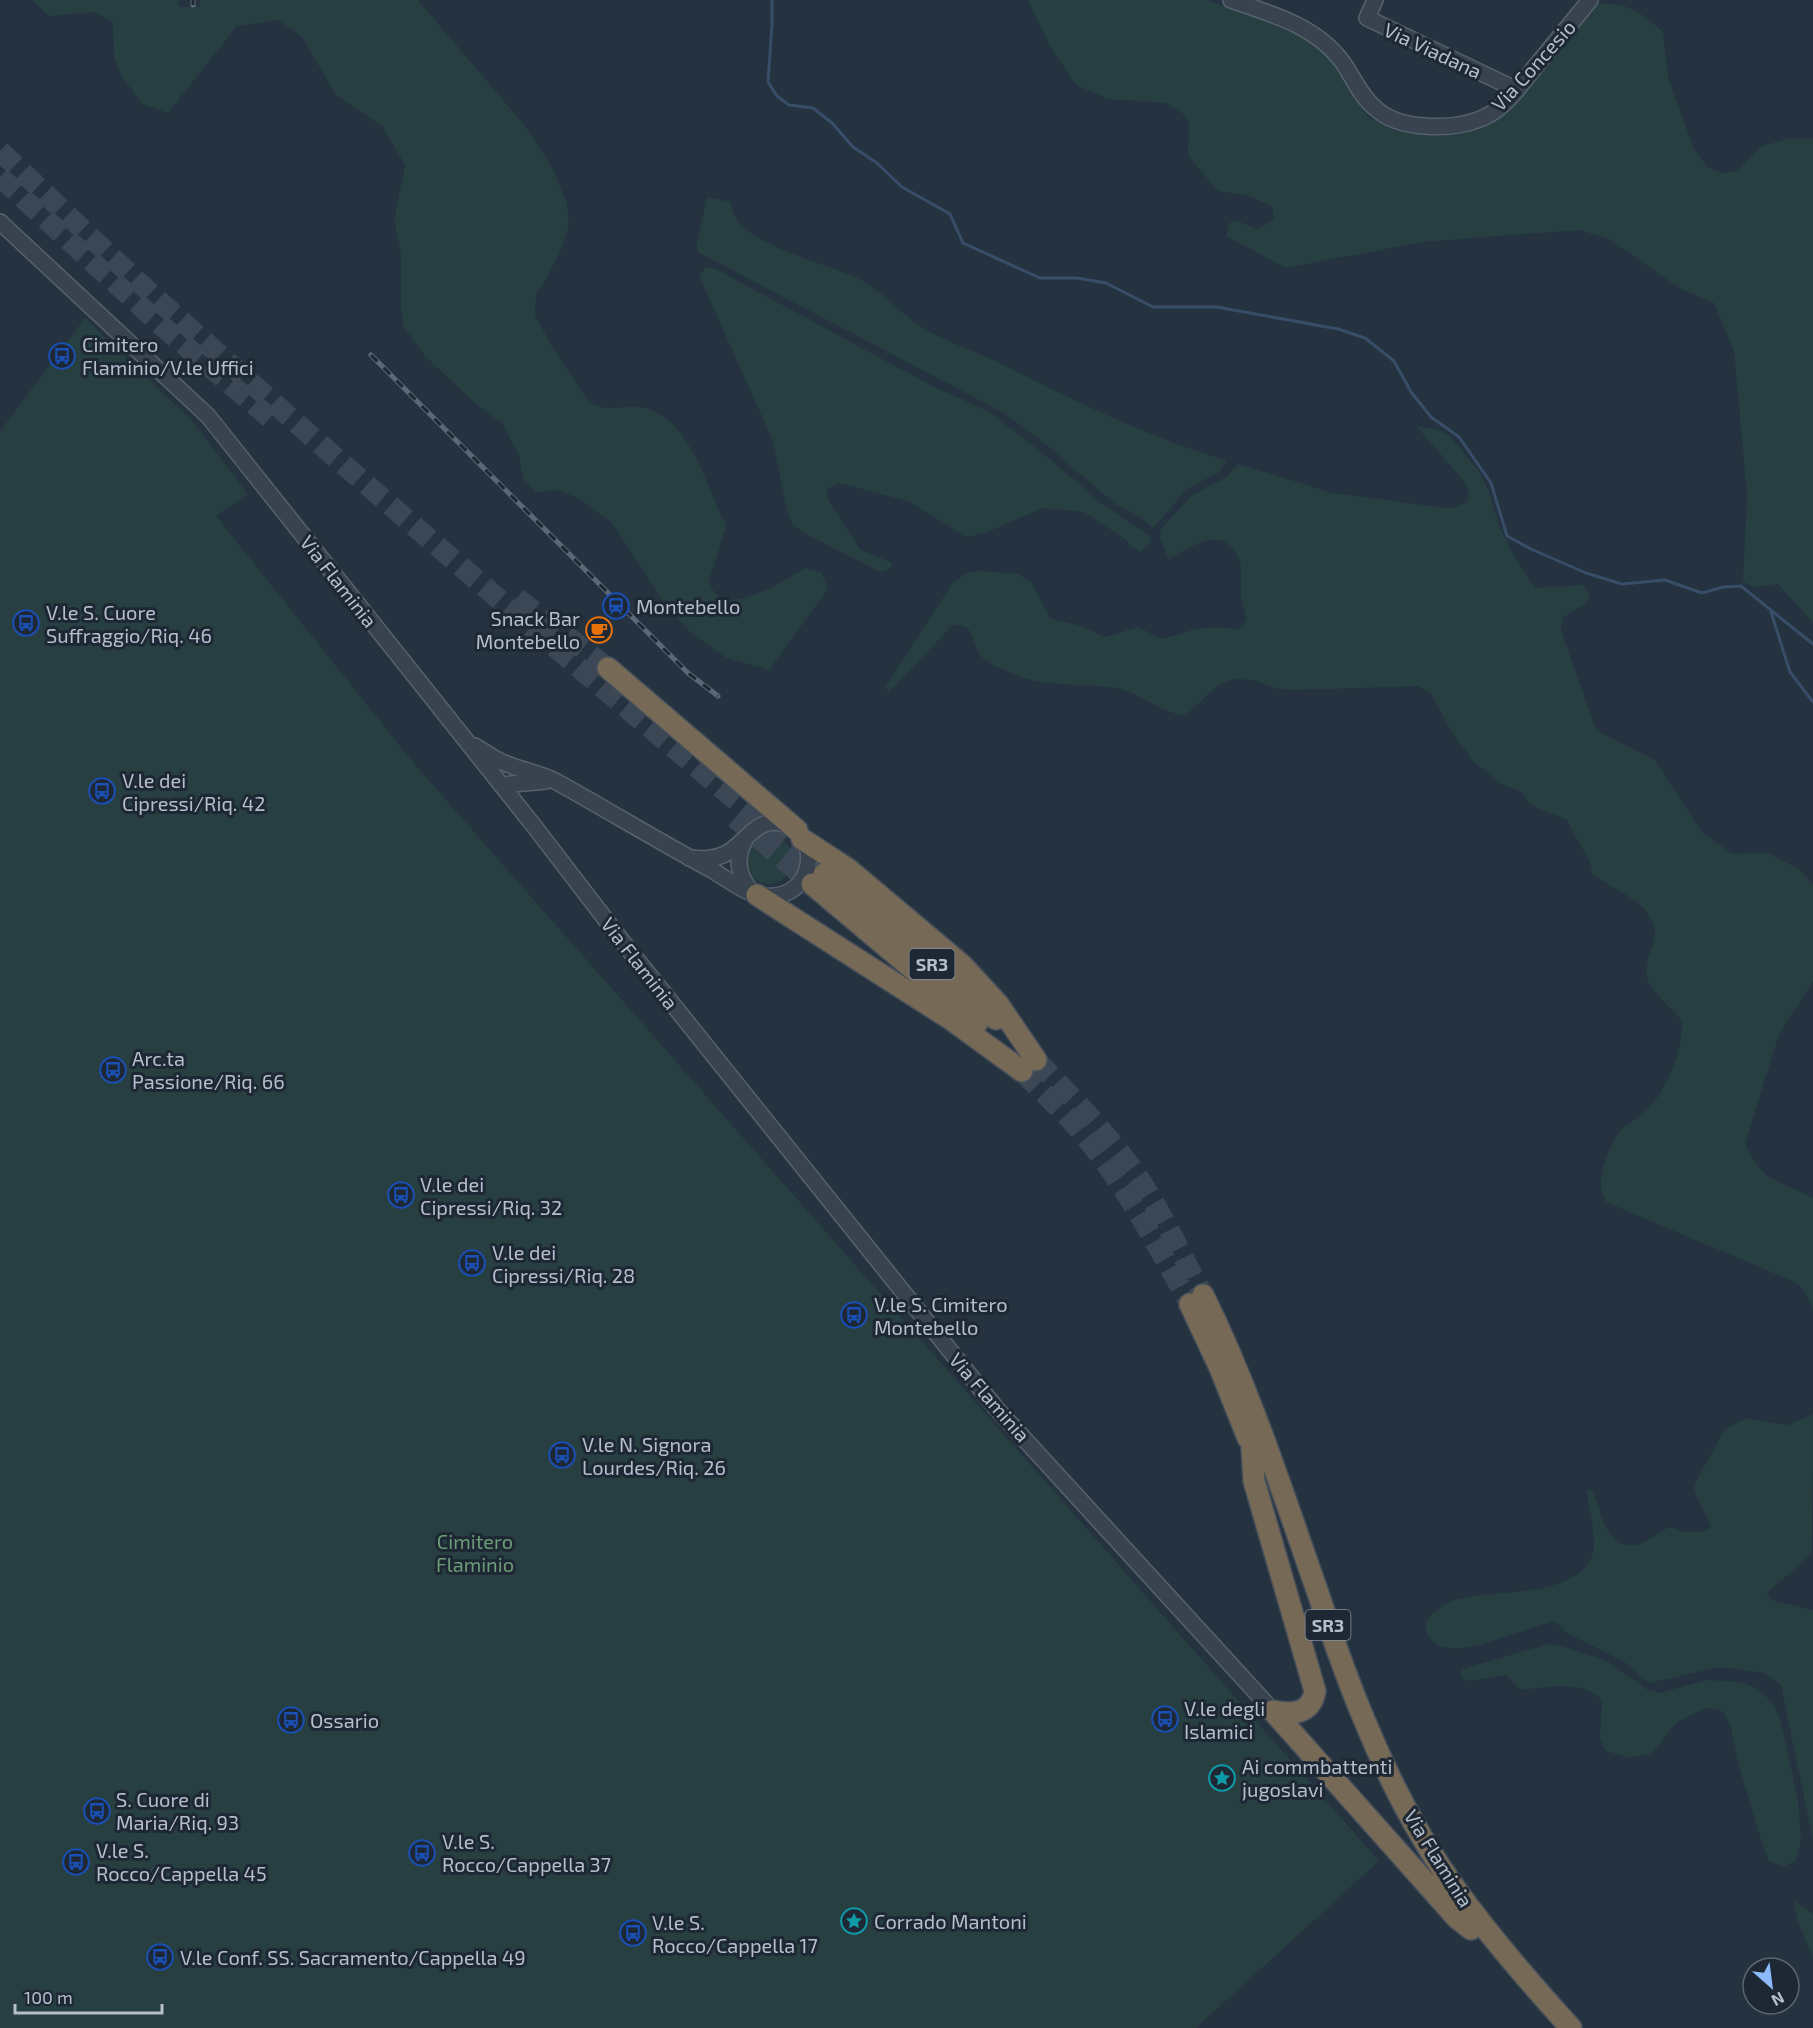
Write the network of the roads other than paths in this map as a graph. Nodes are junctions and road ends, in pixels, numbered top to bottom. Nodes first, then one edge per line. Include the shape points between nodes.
1 (1231, 0) edge
2 (1375, 0) edge
3 (1590, 0) edge
4 (1517, 90) junction
5 (0, 222) edge
6 (608, 668) tunnel mouth
7 (466, 742) junction
8 (529, 776) junction
9 (498, 782) junction
10 (534, 826) junction
11 (800, 834) junction
12 (746, 837) junction
13 (689, 858) junction
14 (818, 879) tunnel mouth
15 (756, 895) junction
16 (1029, 1066) junction
17 (1252, 1447) junction
18 (1273, 1711) junction
19 (1471, 1929) junction
20 (1559, 2028) edge
21 (1570, 2028) edge

1 - 4 street, Via Concesio via 1298,24 1321,40 1341,59 1369,102 1396,121 1429,127 1468,123 1493,113
2 - 4 street, Via Viadana via 1367,18
3 - 4 street, Via Concesio
5 - 7 street, Via Flaminia via 208,416
6 - 11 highway
7 - 8 street
7 - 9 street, Via Flaminia
8 - 9 street
8 - 10 street via 526,801
8 - 13 street via 554,781
9 - 10 street, Via Flaminia
10 - 18 street, Via Flaminia via 791,1155 996,1408
11 - 12 street via 771,822 754,828
11 - 15 street via 809,861 802,881 781,894
11 - 16 highway via 962,965 998,1004
12 - 13 street via 719,856
12 - 15 street via 739,853 740,869 745,883
13 - 15 street
14 - 16 highway, SR3 via 981,1028
15 - 16 highway
17 - 18 highway via 1254,1480 1315,1691 1313,1701 1305,1709 1289,1714
17 - 19 highway, Via Flaminia / SR3 via 1334,1683 1370,1764 1409,1838
17 - 21 highway, Via Flaminia / SR3 via 1196,1299 1230,1353 1345,1672 1414,1822 1491,1936
18 - 19 highway
19 - 20 highway, Via Flaminia / SR3

